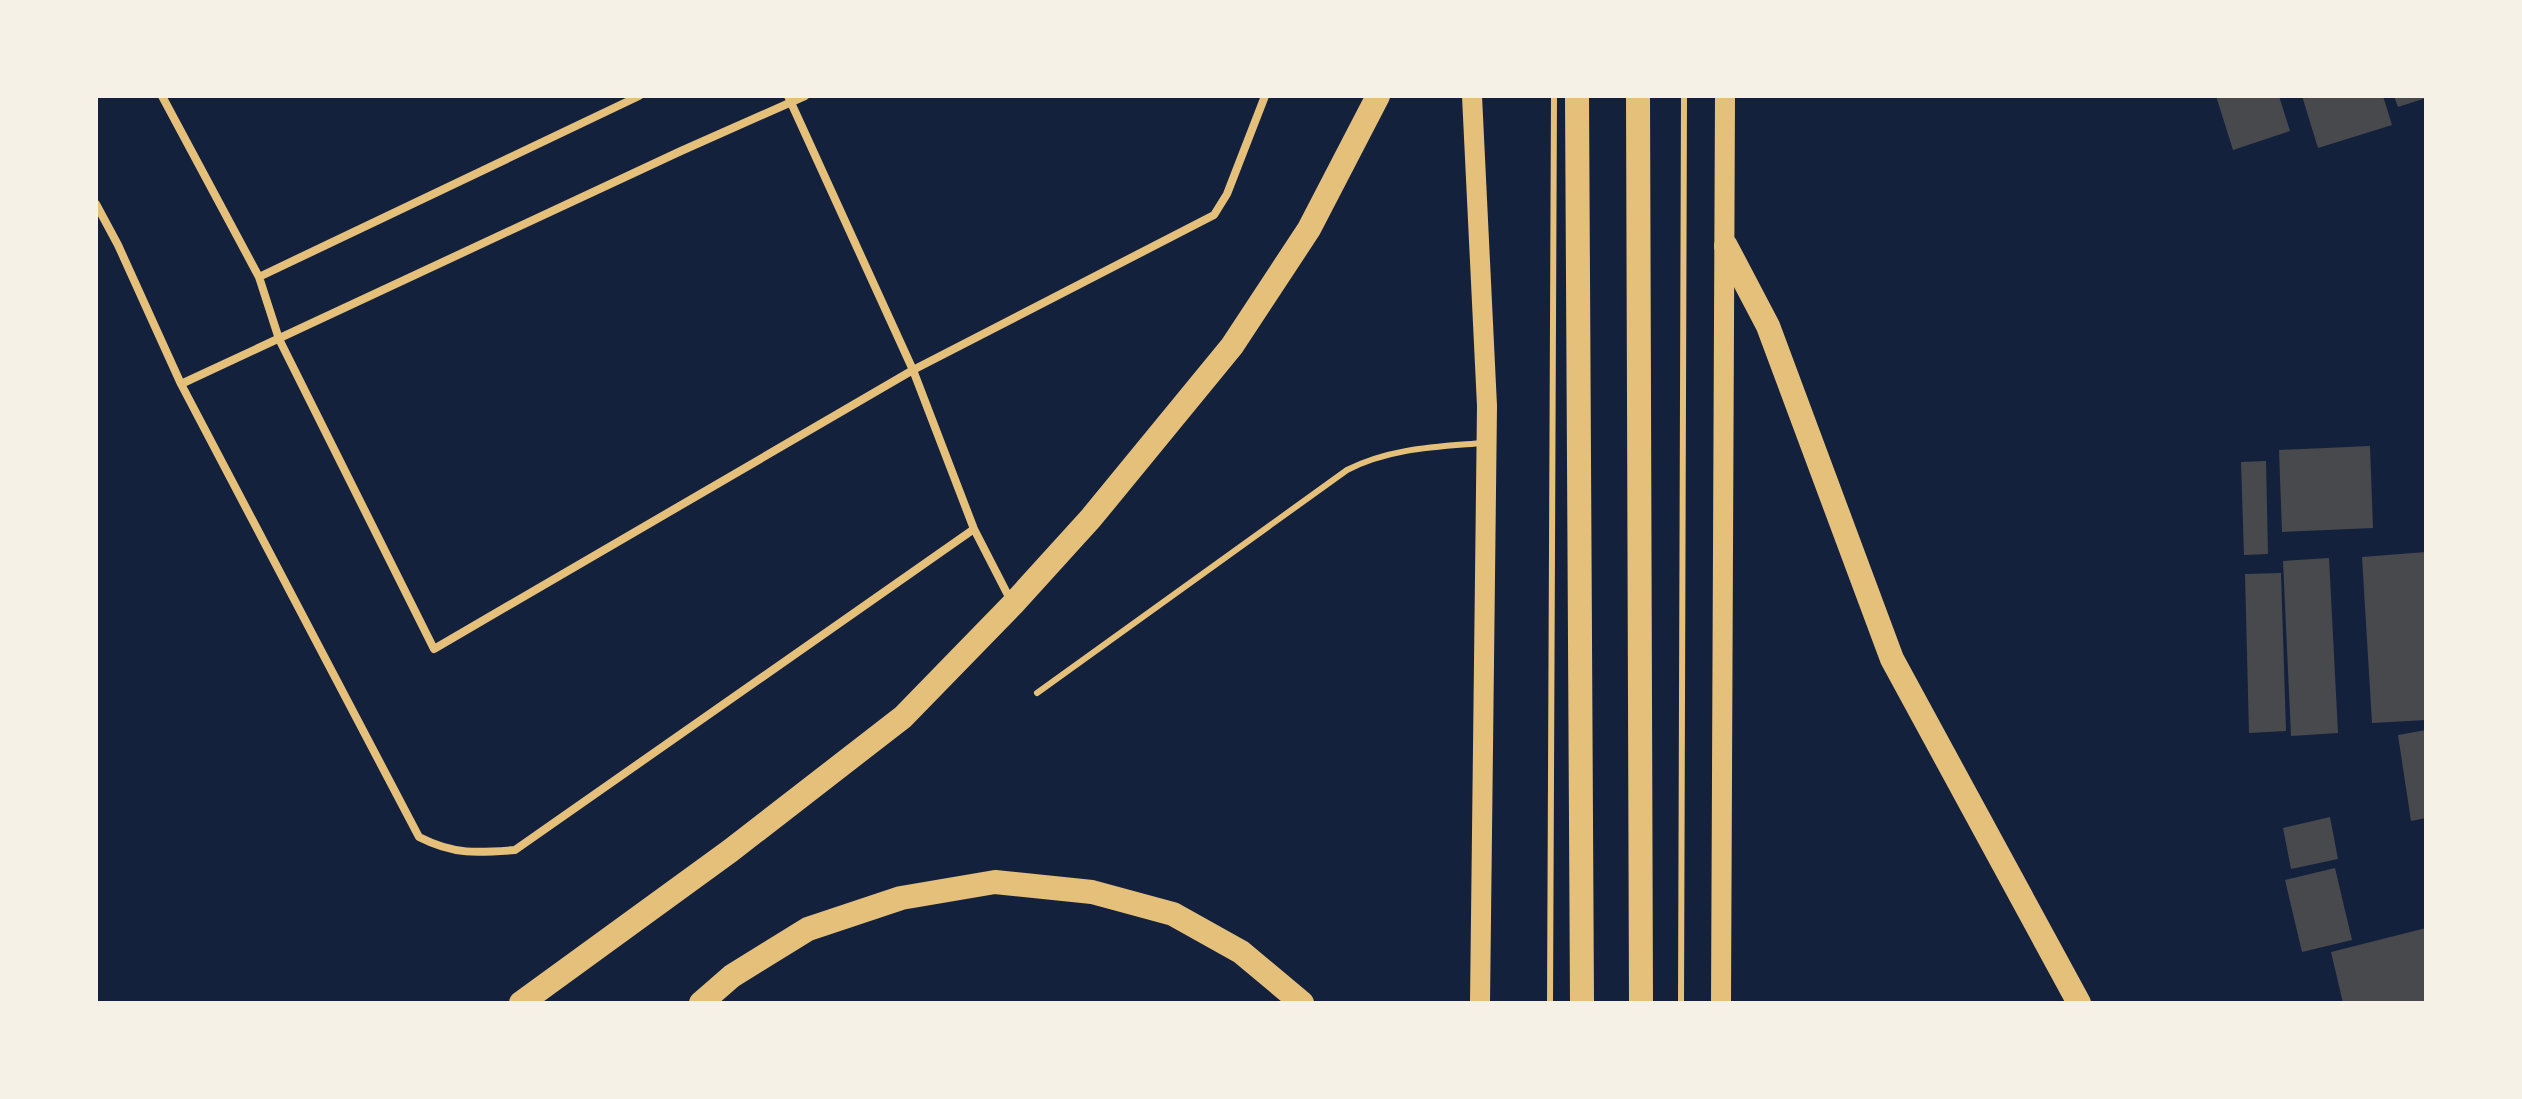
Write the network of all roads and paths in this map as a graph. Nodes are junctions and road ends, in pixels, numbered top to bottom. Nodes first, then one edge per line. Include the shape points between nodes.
1 (162, 96) edge
2 (639, 96) edge
3 (805, 96) edge
4 (1265, 96) edge
5 (1378, 96) edge
6 (1472, 96) edge
7 (1554, 96) edge
8 (1577, 96) edge
9 (1638, 96) edge
10 (1684, 96) edge
11 (1725, 96) edge
12 (790, 99) edge
13 (96, 204) edge
14 (1726, 246) junction
15 (259, 277) junction
16 (279, 339) junction
17 (913, 370) junction
18 (181, 384) junction
19 (1487, 443) junction
20 (974, 529) junction
21 (1013, 604) junction
22 (1037, 693) dead end
23 (521, 1003) edge
24 (701, 1003) edge
25 (1302, 1003) edge
26 (1480, 1003) edge
27 (1550, 1003) edge
28 (1582, 1003) edge
29 (1641, 1003) edge
30 (1681, 1003) edge
31 (1721, 1003) edge
32 (2079, 1003) edge

1 - 15 street
2 - 15 street
3 - 12 street
4 - 17 street via 1214,215
5 - 21 highway via 1309,229 1232,346
6 - 19 main road
7 - 27 lane
8 - 28 highway
9 - 29 highway
10 - 30 lane
11 - 14 main road
12 - 16 street
12 - 17 street
13 - 18 street
14 - 31 main road
14 - 32 highway via 1768,326 1892,659
15 - 16 street
16 - 17 street via 434,649
16 - 18 street
17 - 20 street
18 - 20 street via 419,837 442,849 515,850
19 - 22 lane via 1407,450 1372,457 1347,470
19 - 26 main road
20 - 21 street
21 - 23 highway via 903,717
24 - 25 highway via 732,976 808,929 901,898 995,882 1092,892 1173,914 1241,952

